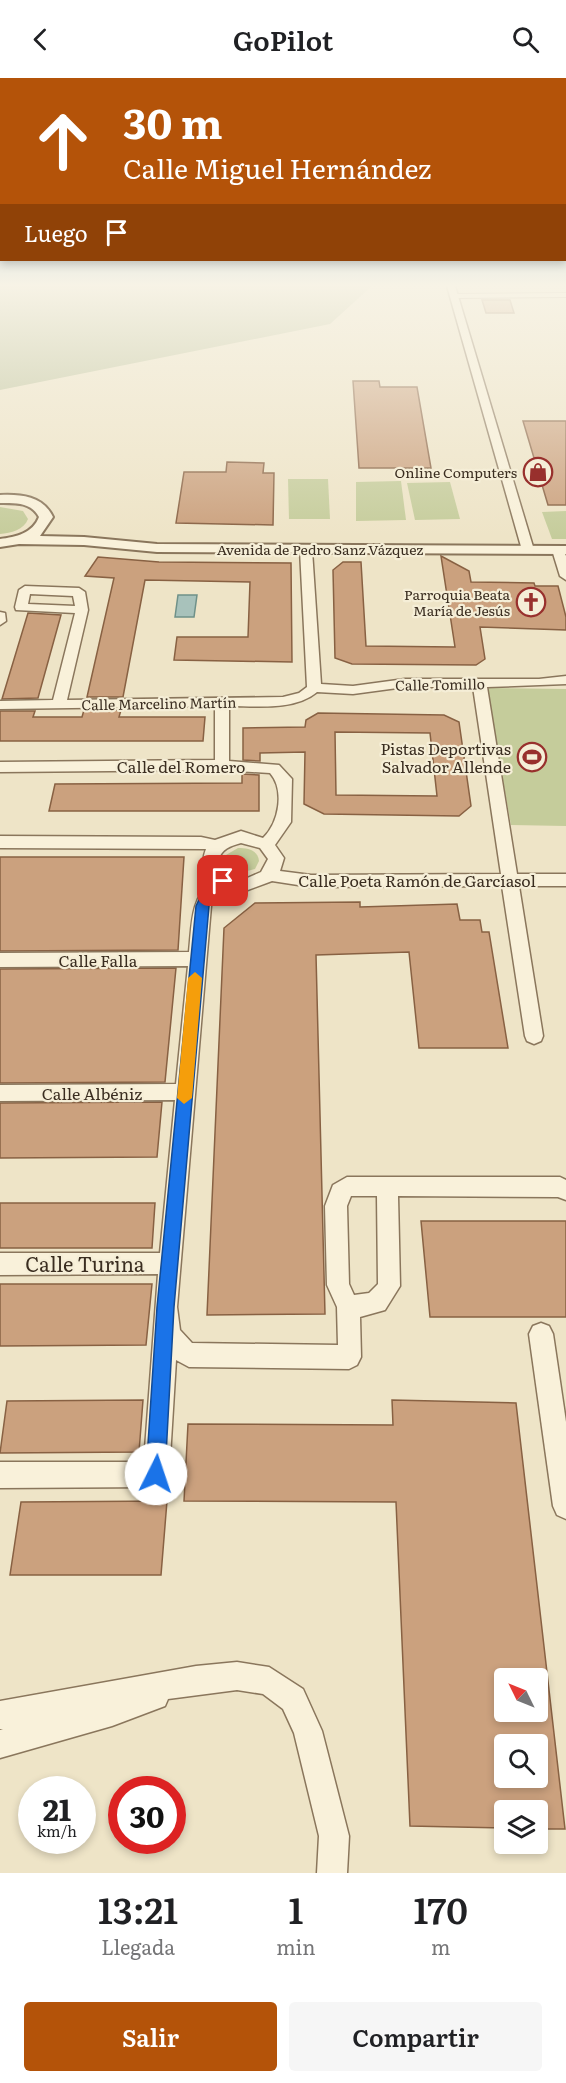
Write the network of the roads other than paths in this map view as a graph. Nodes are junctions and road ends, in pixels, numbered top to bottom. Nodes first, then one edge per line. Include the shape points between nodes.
1 (476, 370) edge
2 (0, 499) edge
3 (46, 517) junction
4 (19, 540) junction
5 (84, 541) junction
6 (0, 543) edge
7 (306, 550) junction
8 (528, 550) junction
9 (562, 550) edge
10 (566, 576) edge
11 (82, 610) dead end
12 (0, 616) edge
13 (0, 621) edge
14 (566, 680) edge
15 (479, 683) junction
16 (314, 688) junction
17 (222, 703) junction
18 (58, 704) junction
19 (0, 705) edge
20 (222, 765) junction
21 (0, 767) edge
22 (0, 842) edge
23 (266, 844) junction
24 (217, 846) junction
25 (269, 875) junction
26 (512, 880) junction
27 (566, 880) edge
28 (223, 881) junction
29 (196, 959) junction
30 (0, 960) edge
31 (534, 1036) dead end
32 (185, 1092) junction
33 (0, 1093) edge
34 (387, 1188) junction
35 (566, 1190) edge
36 (170, 1263) junction
37 (0, 1264) edge
38 (348, 1307) junction
39 (166, 1331) junction
40 (541, 1334) dead end
41 (0, 1475) edge
42 (566, 1506) edge
43 (196, 1680) junction
44 (0, 1714) edge
45 (0, 1744) edge
46 (332, 1873) edge

1 - 8 street
2 - 3 street, Avenida de Pedro Sanz Vázquez via 35,504
3 - 4 street via 36,532
3 - 5 street, Avenida de Pedro Sanz Vázquez via 59,529
4 - 5 street, Avenida de Pedro Sanz Vázquez
4 - 6 street, Avenida de Pedro Sanz Vázquez
5 - 7 street, Avenida de Pedro Sanz Vázquez via 157,548
7 - 8 street, Avenida de Pedro Sanz Vázquez
7 - 16 street
8 - 9 street, Avenida de Pedro Sanz Vázquez
9 - 10 street, Avenida de Pedro Sanz Vázquez
11 - 18 street
12 - 13 street
14 - 15 street, Calle Tomillo
15 - 16 street, Calle Tomillo via 405,682 353,690
15 - 26 street
16 - 17 street, Calle Marcelino Martín via 304,696 283,701
17 - 18 street, Calle Marcelino Martín
17 - 20 street
18 - 19 street, Calle Marcelino Martín
20 - 21 street, Calle del Romero
20 - 23 street, Calle del Romero via 268,766 282,774 285,819
22 - 24 street
23 - 24 street via 241,837
23 - 25 street via 276,858
24 - 28 street via 209,864
25 - 26 street, Calle Poeta Ramón de Garcíasol via 311,881
25 - 28 street via 243,885
26 - 27 street, Calle Poeta Ramón de Garcíasol
26 - 31 street
28 - 29 street via 209,892 202,906
29 - 30 street, Calle Falla
29 - 32 street
32 - 33 street, Calle Albéniz
32 - 36 street
34 - 35 street
34 - 38 street via 389,1286 374,1305
34 - 38 street via 347,1186 340,1192 336,1206 338,1285
36 - 37 street, Calle Turina
36 - 39 street
38 - 39 street via 349,1357 189,1355 174,1346
39 - 41 street via 156,1474
40 - 42 street
43 - 44 street
43 - 45 street via 112,1712
43 - 46 street via 237,1676 269,1681 293,1699 308,1731 334,1836

